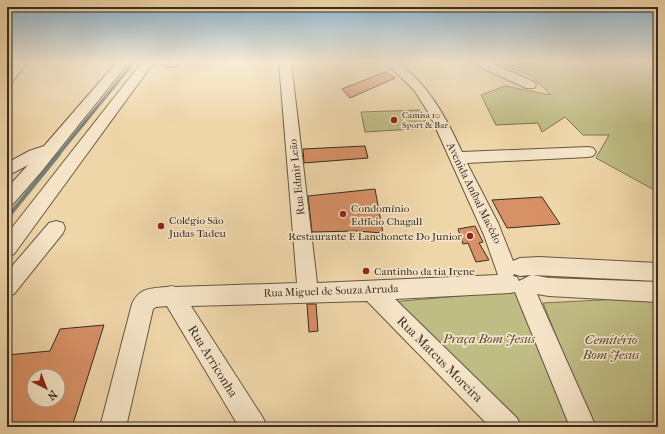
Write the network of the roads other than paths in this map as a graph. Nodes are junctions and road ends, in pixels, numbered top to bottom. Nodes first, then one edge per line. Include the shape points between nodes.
1 (106, 82) edge
2 (133, 82) edge
3 (287, 82) edge
4 (415, 82) edge
5 (524, 82) edge
6 (530, 85) dead end
7 (50, 150) junction
8 (588, 152) dead end
9 (456, 158) junction
10 (10, 167) edge
11 (7, 185) edge
12 (7, 198) edge
13 (56, 228) dead end
14 (7, 248) edge
15 (658, 272) edge
16 (518, 277) junction
17 (7, 287) edge
18 (372, 291) junction
19 (308, 292) junction
20 (658, 292) edge
21 (162, 296) junction
22 (113, 427) edge
23 (254, 427) edge
24 (508, 427) edge
25 (583, 427) edge

1 - 7 street
2 - 14 street
3 - 19 street, Rua Edmir Leão
4 - 9 street, Avenida Aníbal Macêdo via 436,110
5 - 6 street
7 - 10 street
7 - 12 street
8 - 9 street
9 - 16 street, Avenida Aníbal Macêdo via 500,248
10 - 11 street via 17,173 16,179
13 - 17 street
15 - 16 street, Rua Miguel de Souza Arruda via 539,266
16 - 18 street, Rua Miguel de Souza Arruda
16 - 20 street, Rua Miguel de Souza Arruda via 548,287
16 - 25 street, Avenida Aníbal Macêdo
18 - 19 street, Rua Miguel de Souza Arruda
18 - 24 street, Rua Mateus Moreira
19 - 21 street, Rua Miguel de Souza Arruda
21 - 22 street via 142,304
21 - 23 street, Rua Arriconha

